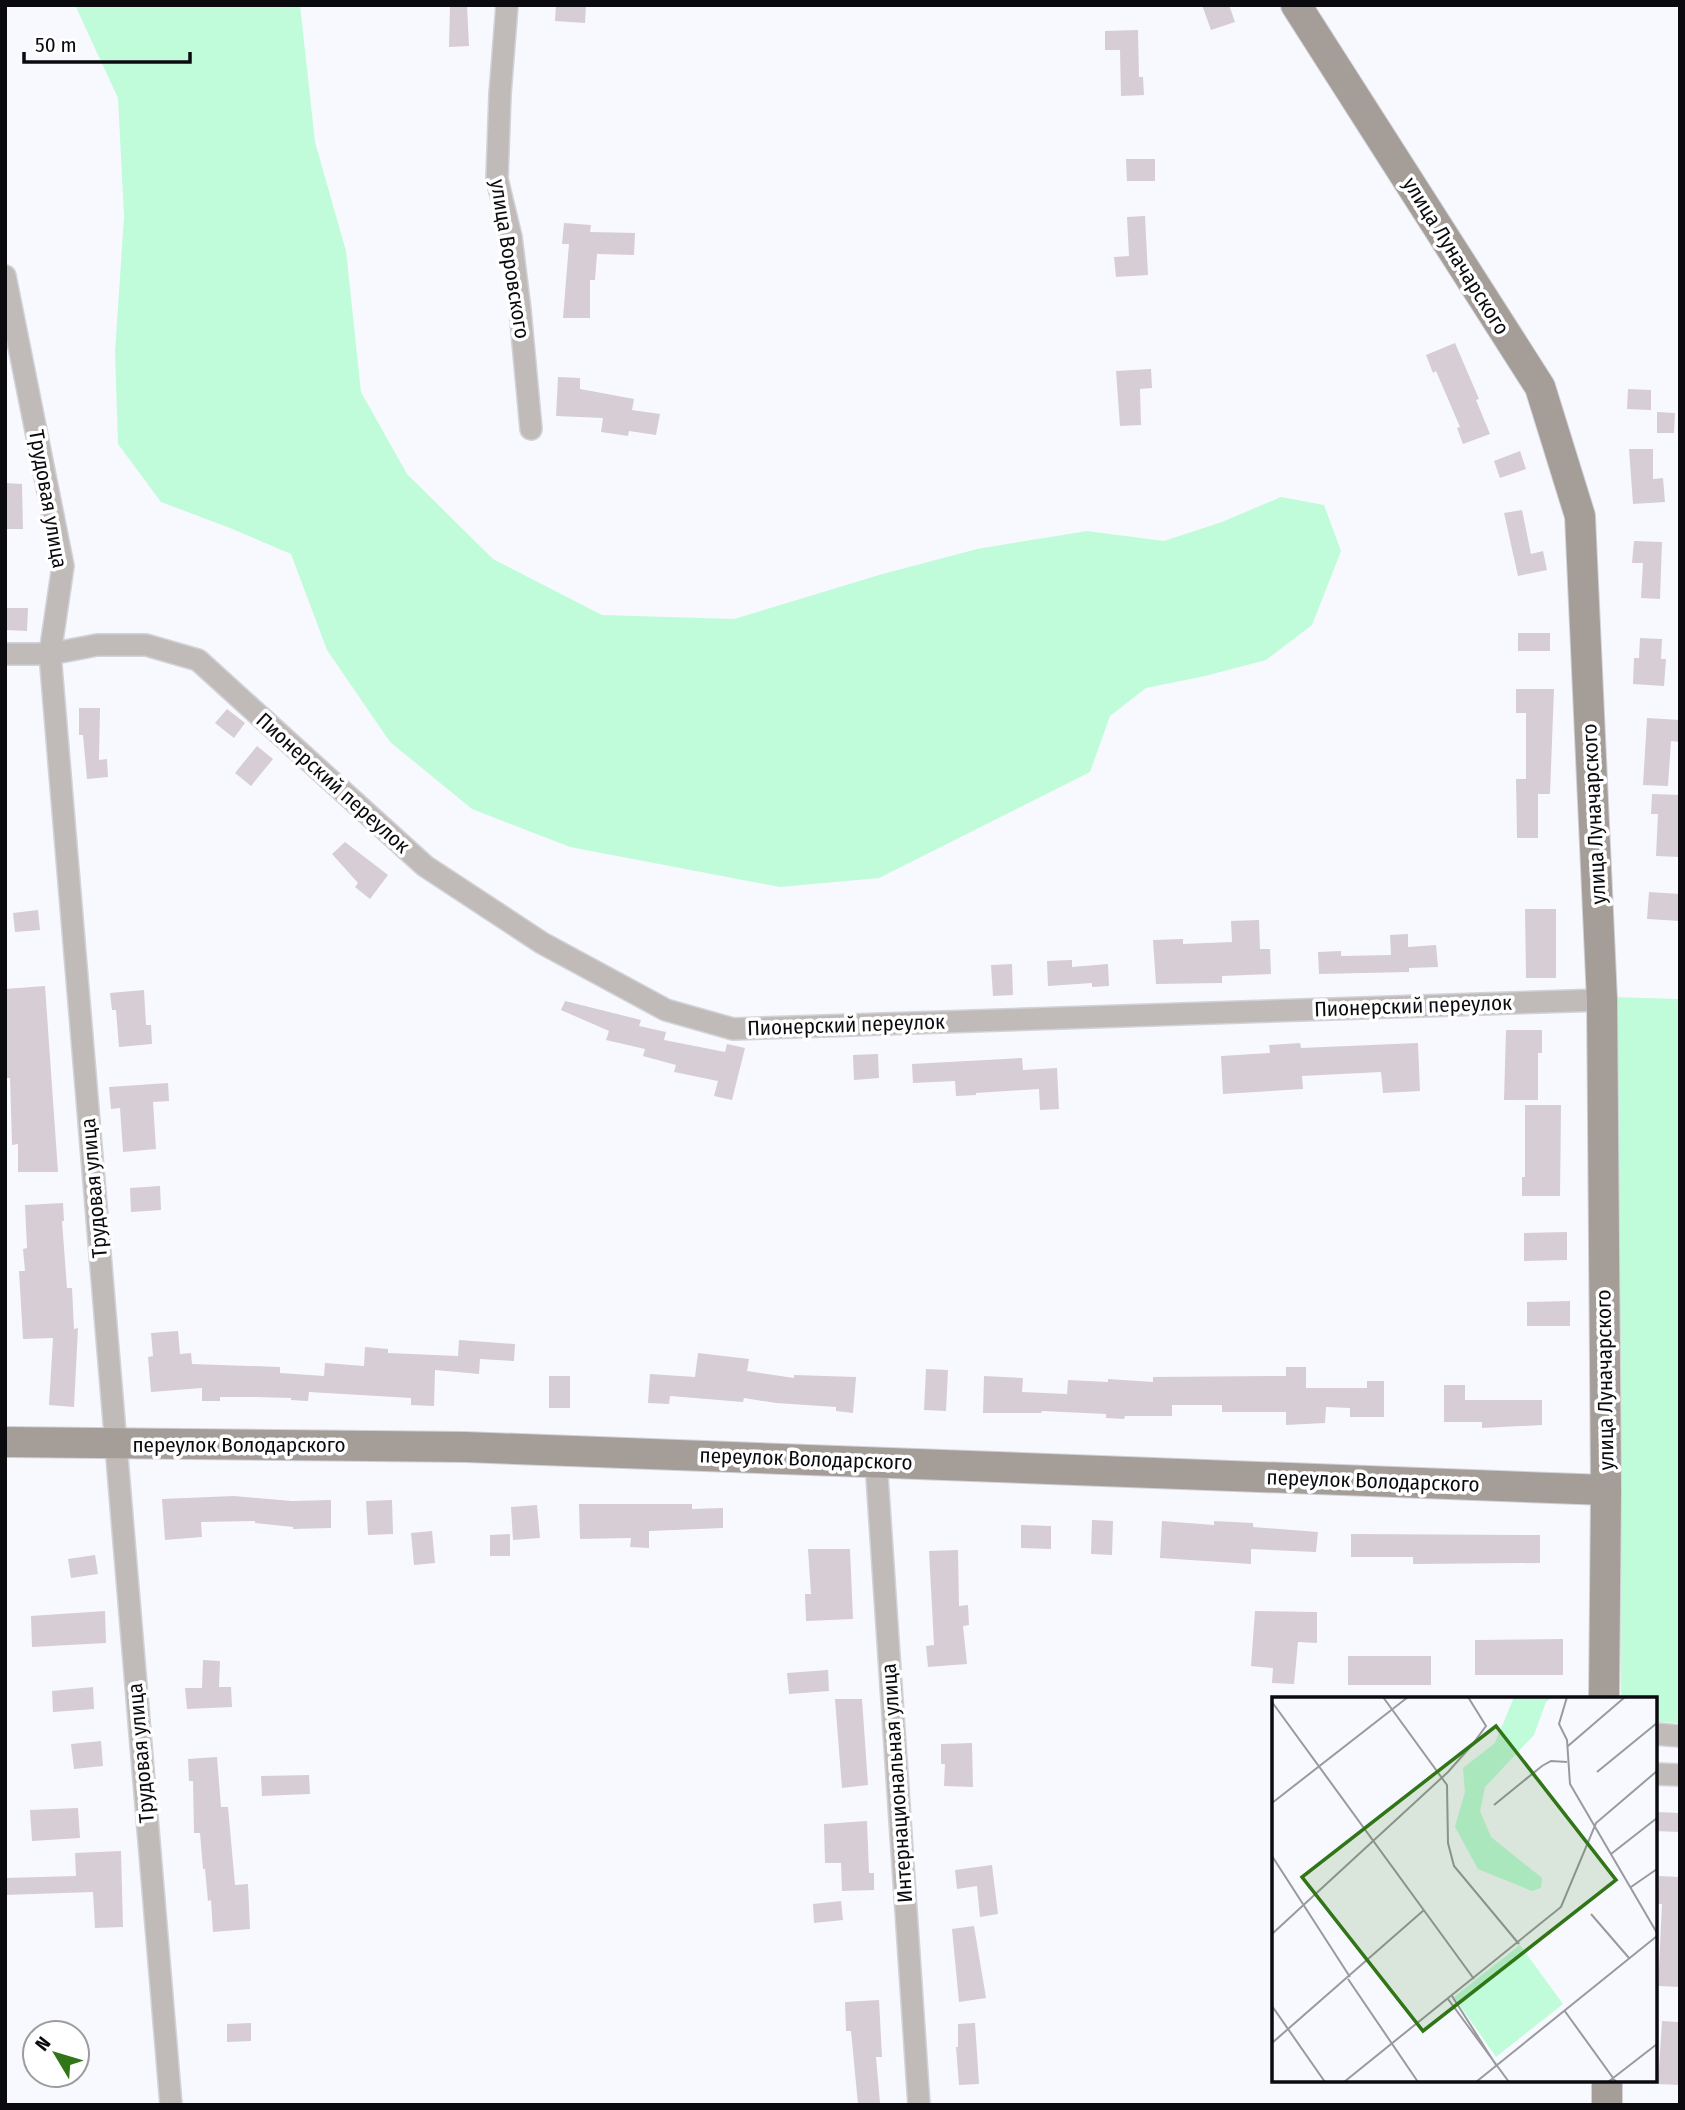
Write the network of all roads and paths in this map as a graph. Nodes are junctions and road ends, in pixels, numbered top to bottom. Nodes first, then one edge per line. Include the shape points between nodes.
1 (507, 5) edge
2 (1296, 5) edge
3 (5, 276) edge
4 (531, 429) dead end
5 (5, 654) edge
6 (50, 654) junction
7 (1602, 1000) junction
8 (5, 1442) edge
9 (115, 1444) junction
10 (876, 1461) junction
11 (1606, 1490) junction
12 (1604, 1697) edge
13 (1657, 1734) edge
14 (1680, 1736) edge
15 (1657, 1774) edge
16 (1680, 1776) edge
17 (1607, 2082) edge
18 (171, 2105) edge
19 (919, 2105) edge
20 (1607, 2105) edge

1 - 4 street, улица Воровского via 497,178 511,237
2 - 7 street, улица Луначарского via 1540,387 1580,516
3 - 6 street, Трудовая улица via 64,566
5 - 6 street, Пионерский переулок
6 - 7 street, Пионерский переулок via 97,645 146,645 198,660 425,866 542,943 666,1010 733,1029
6 - 9 street, Трудовая улица
7 - 11 street, улица Луначарского
8 - 9 street, переулок Володарского
9 - 10 street, переулок Володарского via 465,1447
9 - 18 street, Трудовая улица
10 - 11 street, переулок Володарского
10 - 19 street, Интернациональная улица
11 - 12 street, улица Луначарского
13 - 14 street
15 - 16 street
17 - 20 street

